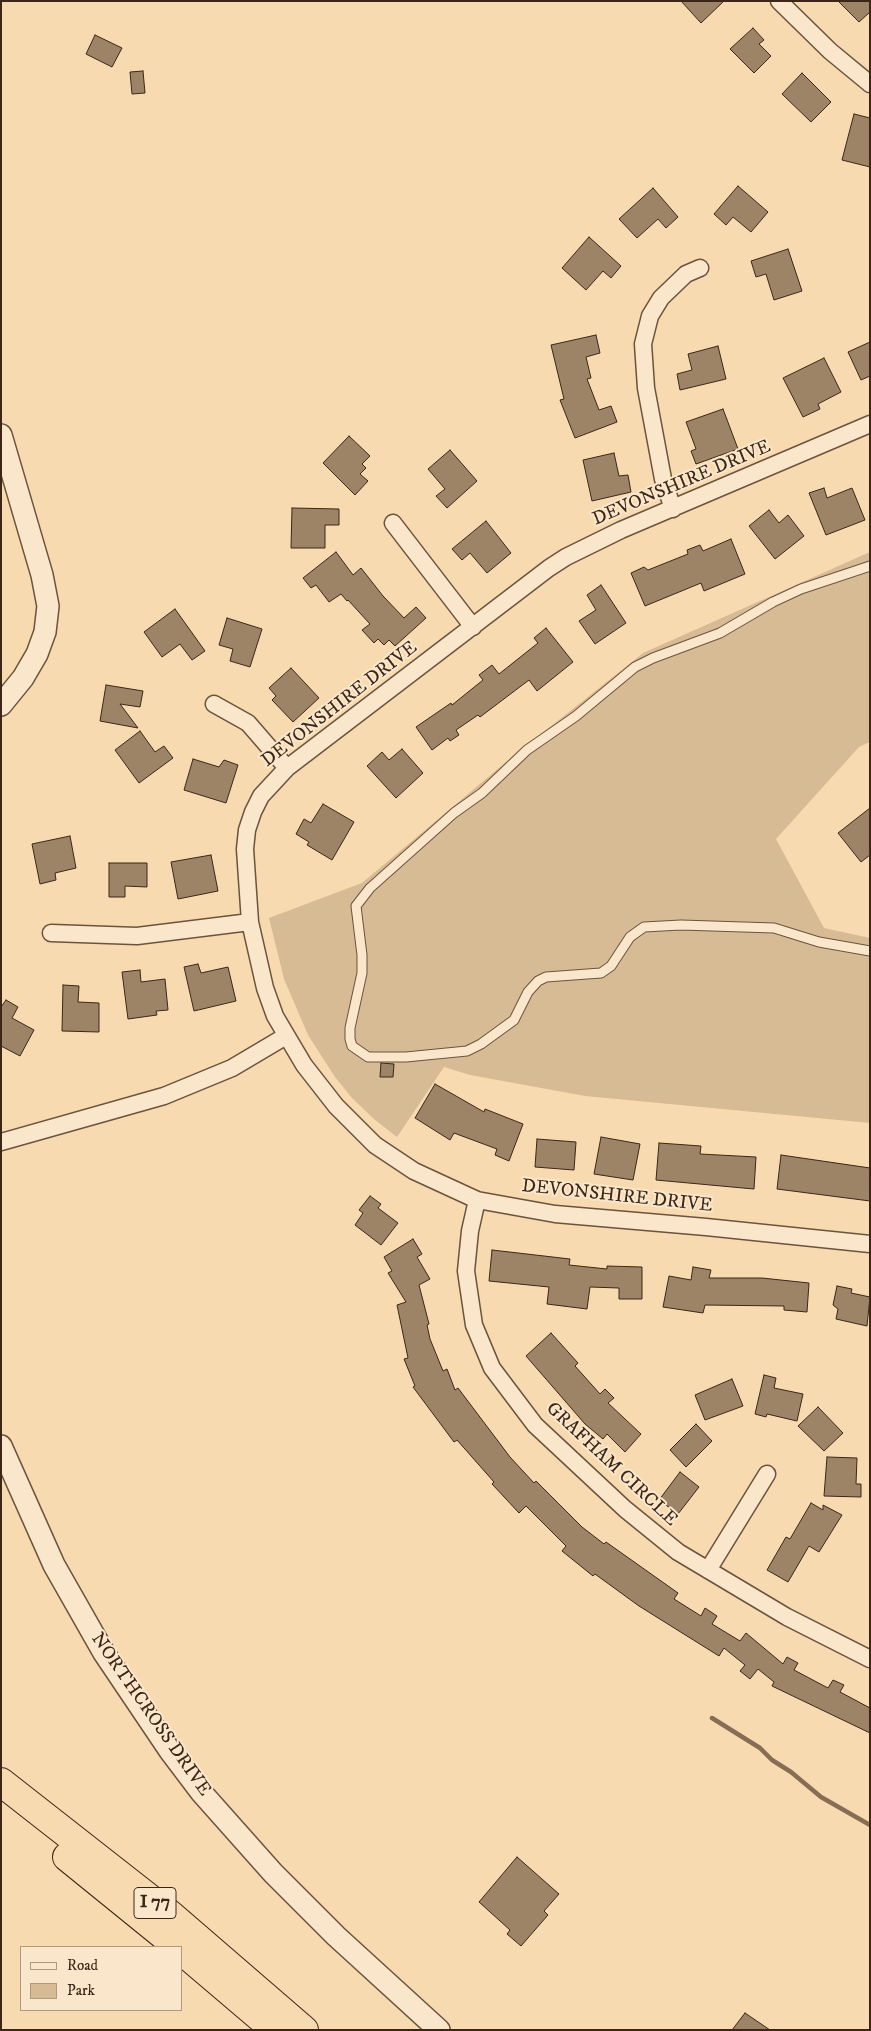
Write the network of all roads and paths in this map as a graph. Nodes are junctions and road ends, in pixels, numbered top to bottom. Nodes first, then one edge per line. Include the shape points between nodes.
1 (779, 1) edge
2 (870, 84) edge
3 (700, 268) dead end
4 (870, 424) edge
5 (3, 447) edge
6 (673, 509) junction
7 (393, 523) dead end
8 (870, 566) edge
9 (473, 627) junction
10 (214, 704) dead end
11 (1, 705) edge
12 (287, 768) junction
13 (250, 922) junction
14 (51, 933) dead end
15 (870, 951) edge
16 (286, 1036) junction
17 (1, 1142) edge
18 (477, 1200) junction
19 (870, 1244) edge
20 (1, 1446) edge
21 (766, 1474) dead end
22 (708, 1570) junction
23 (870, 1659) edge
24 (1, 1782) edge
25 (1, 1806) edge
26 (177, 1946) edge
27 (182, 1951) edge
28 (275, 2030) edge
29 (304, 2030) edge
30 (439, 2030) edge

1 - 2 street via 830,51
3 - 6 street via 686,274 661,298 650,316 643,344 646,388 663,479
4 - 6 street, DEVONSHIRE DRIVE
5 - 11 street via 40,567 48,606 45,632 37,654
6 - 9 street, DEVONSHIRE DRIVE via 566,557
7 - 9 street
8 - 15 lane via 801,589 720,633 635,668 528,750 370,888 356,906 362,973 350,1038 352,1046 368,1057 467,1051 514,1020 528,992 538,981 546,977 600,973 611,966 630,936 644,927 774,928 819,942
9 - 12 street, DEVONSHIRE DRIVE
10 - 12 street via 248,723
12 - 13 street, DEVONSHIRE DRIVE via 261,796 247,830 246,881
13 - 14 street via 137,936
13 - 16 street, DEVONSHIRE DRIVE via 264,988
16 - 17 street via 256,1056 172,1093
16 - 18 street, DEVONSHIRE DRIVE via 336,1106 375,1145 414,1171
18 - 19 street, DEVONSHIRE DRIVE via 555,1214
18 - 22 street, GRAFHAM CIRCLE via 466,1271 474,1325 492,1368 535,1424 569,1458 678,1552
20 - 30 street, NORTHCROSS DRIVE via 54,1565 104,1653 170,1751 273,1874
21 - 22 street
22 - 23 street, GRAFHAM CIRCLE via 787,1617
24 - 29 highway, I 77 / I 77 via 172,1916
25 - 26 highway, I 77
27 - 28 highway

